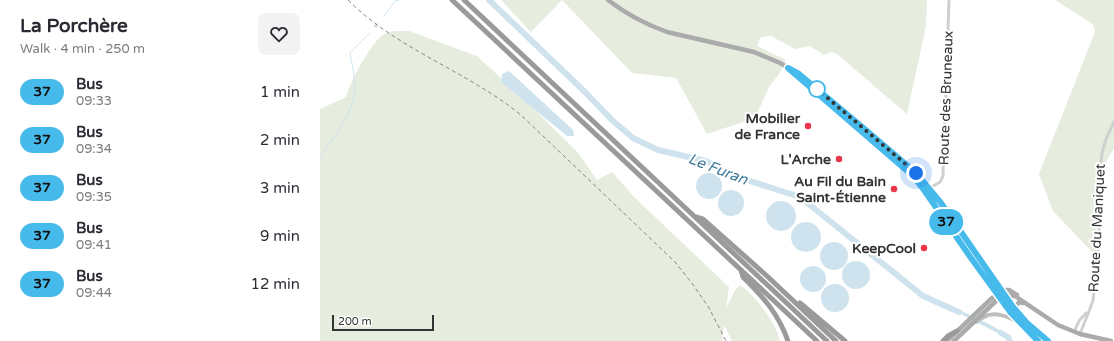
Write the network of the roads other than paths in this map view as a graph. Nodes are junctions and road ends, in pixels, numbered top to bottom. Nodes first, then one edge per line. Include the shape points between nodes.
1 (452, 0) edge
2 (464, 0) edge
3 (608, 0) edge
4 (949, 0) edge
5 (1114, 122) edge
6 (927, 189) junction
7 (947, 212) junction
8 (693, 215) junction
9 (942, 216) junction
10 (741, 269) junction
11 (767, 276) junction
12 (987, 281) junction
13 (1001, 295) junction
14 (1027, 304) junction
15 (1088, 312) junction
16 (1018, 314) junction
17 (973, 322) junction
18 (1019, 322) junction
19 (957, 331) junction
20 (1074, 332) junction
21 (1080, 334) junction
22 (788, 341) edge
23 (817, 341) edge
24 (827, 341) edge
25 (836, 341) edge
26 (845, 341) edge
27 (943, 341) edge
28 (948, 341) edge
29 (954, 341) edge
30 (1038, 341) edge
31 (1048, 341) edge
32 (1111, 341) edge

1 - 10 highway
2 - 8 highway
3 - 6 main road via 641,22 666,32 754,52 780,63
4 - 6 street, Route des Bruneaux via 944,176 940,182
5 - 15 street, Route du Maniquet via 1102,153 1100,243 1093,301
6 - 7 main road
6 - 9 main road
7 - 9 main road
7 - 13 main road
8 - 11 highway via 703,219
8 - 24 highway
9 - 12 main road
10 - 22 highway via 743,277 772,309
10 - 23 highway
11 - 25 highway
11 - 26 highway
12 - 13 main road
12 - 13 main road via 991,291
13 - 14 main road via 1009,290
13 - 16 main road
13 - 17 main road
13 - 18 main road
13 - 19 main road
14 - 16 main road via 1020,302 1016,305
14 - 20 main road via 1058,325
15 - 20 street, Route du Maniquet
15 - 21 street, Route du Maniquet
16 - 31 main road
17 - 18 main road via 996,314
17 - 29 main road
18 - 30 main road
19 - 27 highway
19 - 28 main road
20 - 21 main road
21 - 32 main road

